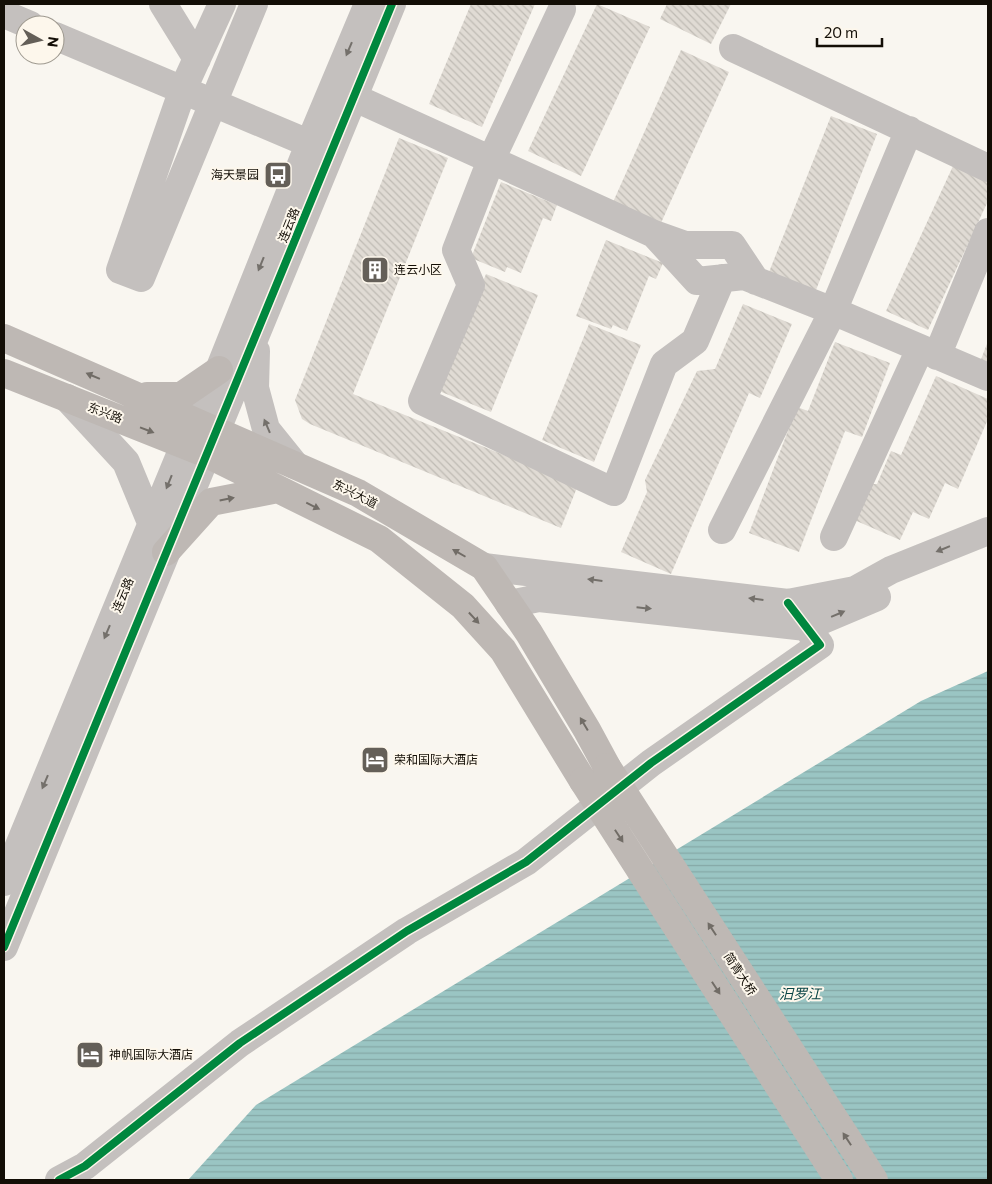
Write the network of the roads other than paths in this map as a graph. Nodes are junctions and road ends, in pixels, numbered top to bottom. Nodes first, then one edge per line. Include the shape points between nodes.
1 (163, 4) edge
2 (222, 4) edge
3 (254, 4) edge
4 (368, 4) edge
5 (392, 4) edge
6 (562, 9) dead end
7 (65, 40) edge
8 (734, 48) dead end
9 (197, 59) junction
10 (183, 89) junction
11 (354, 97) junction
12 (213, 101) junction
13 (909, 130) junction
14 (320, 147) junction
15 (491, 160) junction
16 (988, 168) edge
17 (988, 232) edge
18 (654, 234) junction
19 (722, 278) junction
20 (756, 281) junction
21 (832, 311) junction
22 (256, 334) junction
23 (4, 338) edge
24 (929, 352) junction
25 (219, 370) junction
26 (4, 374) edge
27 (988, 377) edge
28 (138, 396) junction
29 (67, 398) junction
30 (201, 437) junction
31 (295, 465) junction
32 (278, 489) junction
33 (152, 525) junction
34 (722, 530) dead end
35 (988, 531) edge
36 (834, 537) dead end
37 (988, 550) edge
38 (166, 552) junction
39 (484, 567) junction
40 (788, 603) junction
41 (509, 604) junction
42 (806, 627) junction
43 (607, 767) joint
44 (4, 882) edge
45 (4, 947) edge
46 (59, 1180) edge
47 (839, 1180) edge
48 (874, 1180) edge

1 - 9 street
2 - 9 street
3 - 12 street
4 -> 14 street, 连云路
5 - 11 street, 连云路
6 - 15 street
7 - 10 street
8 - 13 street
9 - 10 street
10 - 12 street
10 - 12 street via 120,270 140,278
11 - 14 street, 连云路
11 - 15 street
12 - 14 street
13 - 16 street
13 - 21 street
14 - 22 street, 连云路
14 -> 25 street, 连云路
15 - 18 street
15 - 19 street via 456,250 471,285 422,401 614,492 664,364 695,341
17 - 24 street
18 - 19 street via 697,280
18 - 20 street via 685,245 732,245
19 - 20 street via 744,276
20 - 21 street
21 - 24 street
21 - 34 street
22 - 30 street, 连云路
31 -> 22 street via 266,429 255,388
28 -> 23 main road, 东兴大道
24 - 27 street
24 - 36 street
25 - 28 main road via 181,396
25 - 30 street, 连云路
26 - 29 main road, 东兴路
28 - 30 main road, 东兴大道
29 -> 30 main road, 东兴路
29 - 33 street via 126,462
30 - 31 main road, 东兴大道
30 - 32 main road, 东兴大道
30 -> 33 street, 连云路
30 - 38 street
39 -> 31 main road, 东兴大道 via 358,493
38 -> 32 main road via 212,502
32 -> 47 main road, 东兴大道, bridge via 380,539 463,606 503,650 583,781
33 -> 44 street, 连云路
35 -> 40 street via 891,570 856,590
42 -> 37 street
38 - 45 street
40 -> 39 street
39 - 41 main road, 东兴大道
40 - 42 street
41 -> 42 street via 539,598
43 -> 41 main road, 东兴大道
42 - 46 street via 820,645 651,763 526,862 407,931 240,1043 85,1166
48 -> 43 main road, 简青大桥, bridge

